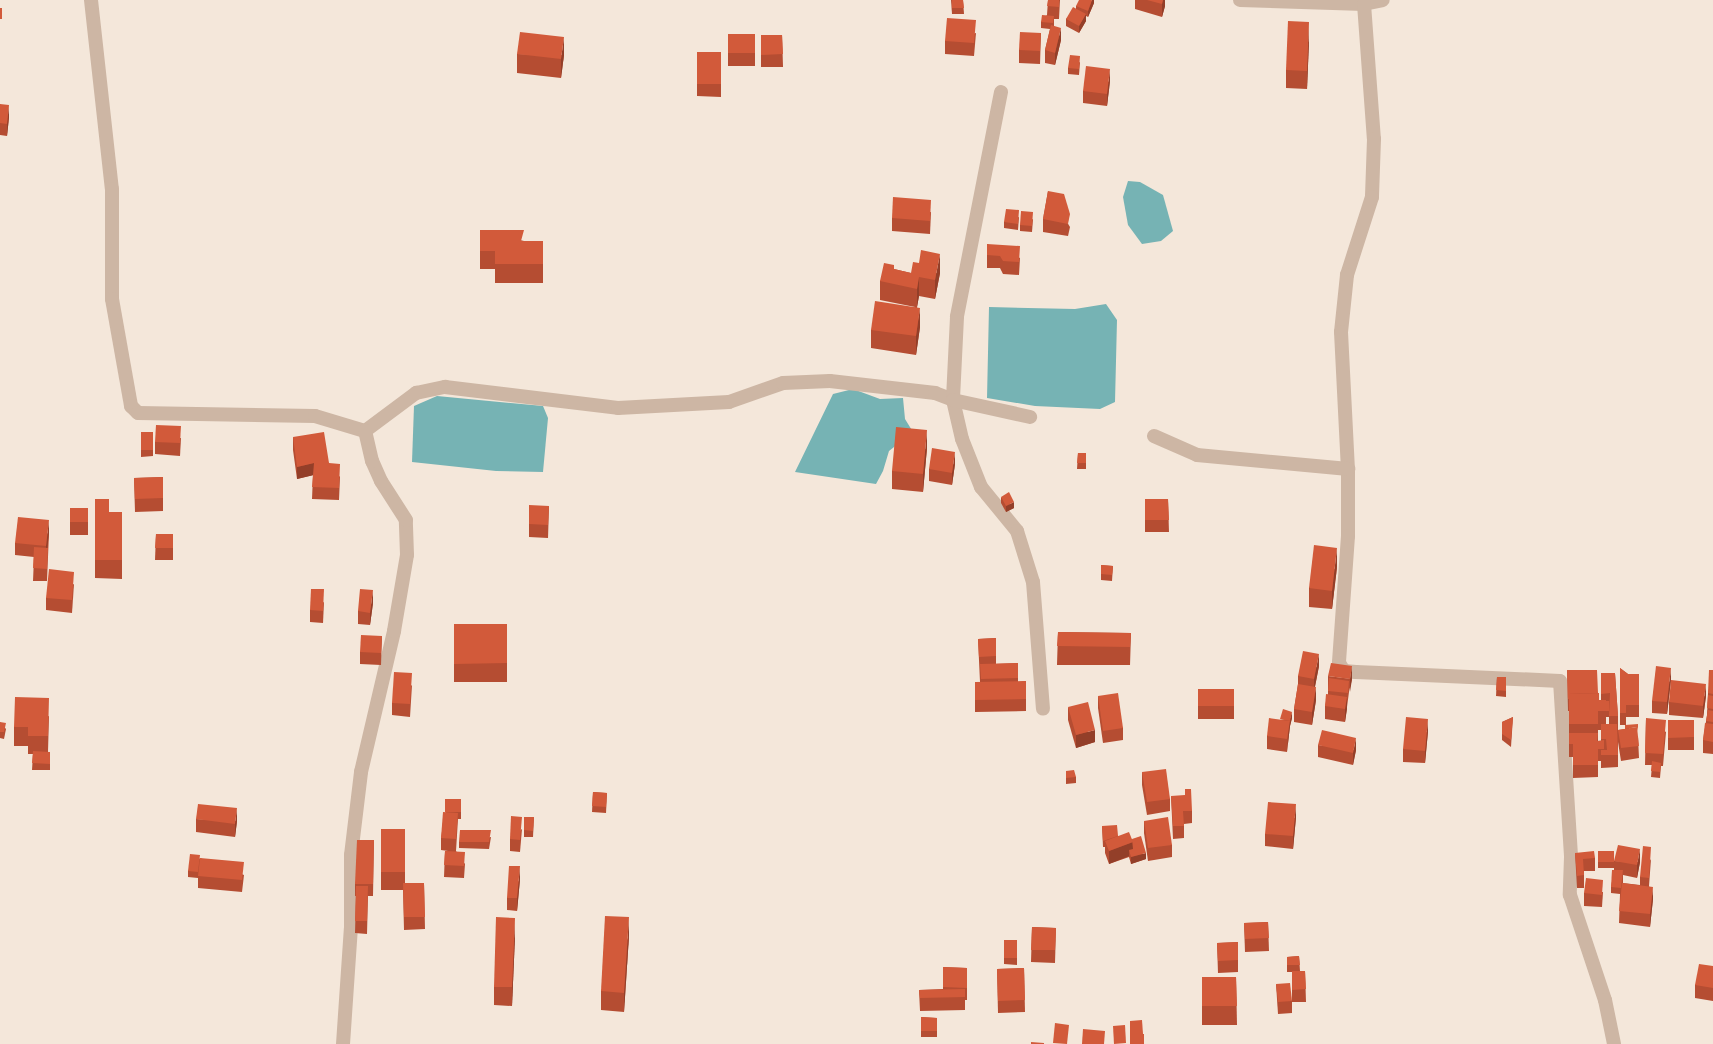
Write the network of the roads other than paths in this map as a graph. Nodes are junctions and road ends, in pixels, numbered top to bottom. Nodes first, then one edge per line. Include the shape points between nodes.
1 (91, 0) edge
2 (1240, 0) edge
3 (1383, 0) edge
4 (1364, 4) junction
5 (1001, 92) dead end
6 (953, 400) junction
7 (1030, 417) dead end
8 (365, 431) junction
9 (1154, 436) dead end
10 (1348, 469) junction
11 (1043, 709) dead end
12 (343, 1044) edge
13 (1614, 1044) edge

1 - 8 street via 112,189 113,299 131,406 138,413 156,416 315,416
2 - 4 street
3 - 4 street
4 - 10 street via 1374,139 1372,197 1347,275 1341,332
5 - 6 street via 957,317
6 - 7 street
6 - 8 street via 935,393 830,381 783,383 729,402 618,408 445,387 416,393
6 - 11 street via 981,487 1017,531 1033,582
8 - 12 street via 381,481 406,520 407,555 361,772 351,855
9 - 10 street via 1197,455
10 - 13 street via 1339,663 1344,671 1560,681 1570,895 1605,1000

